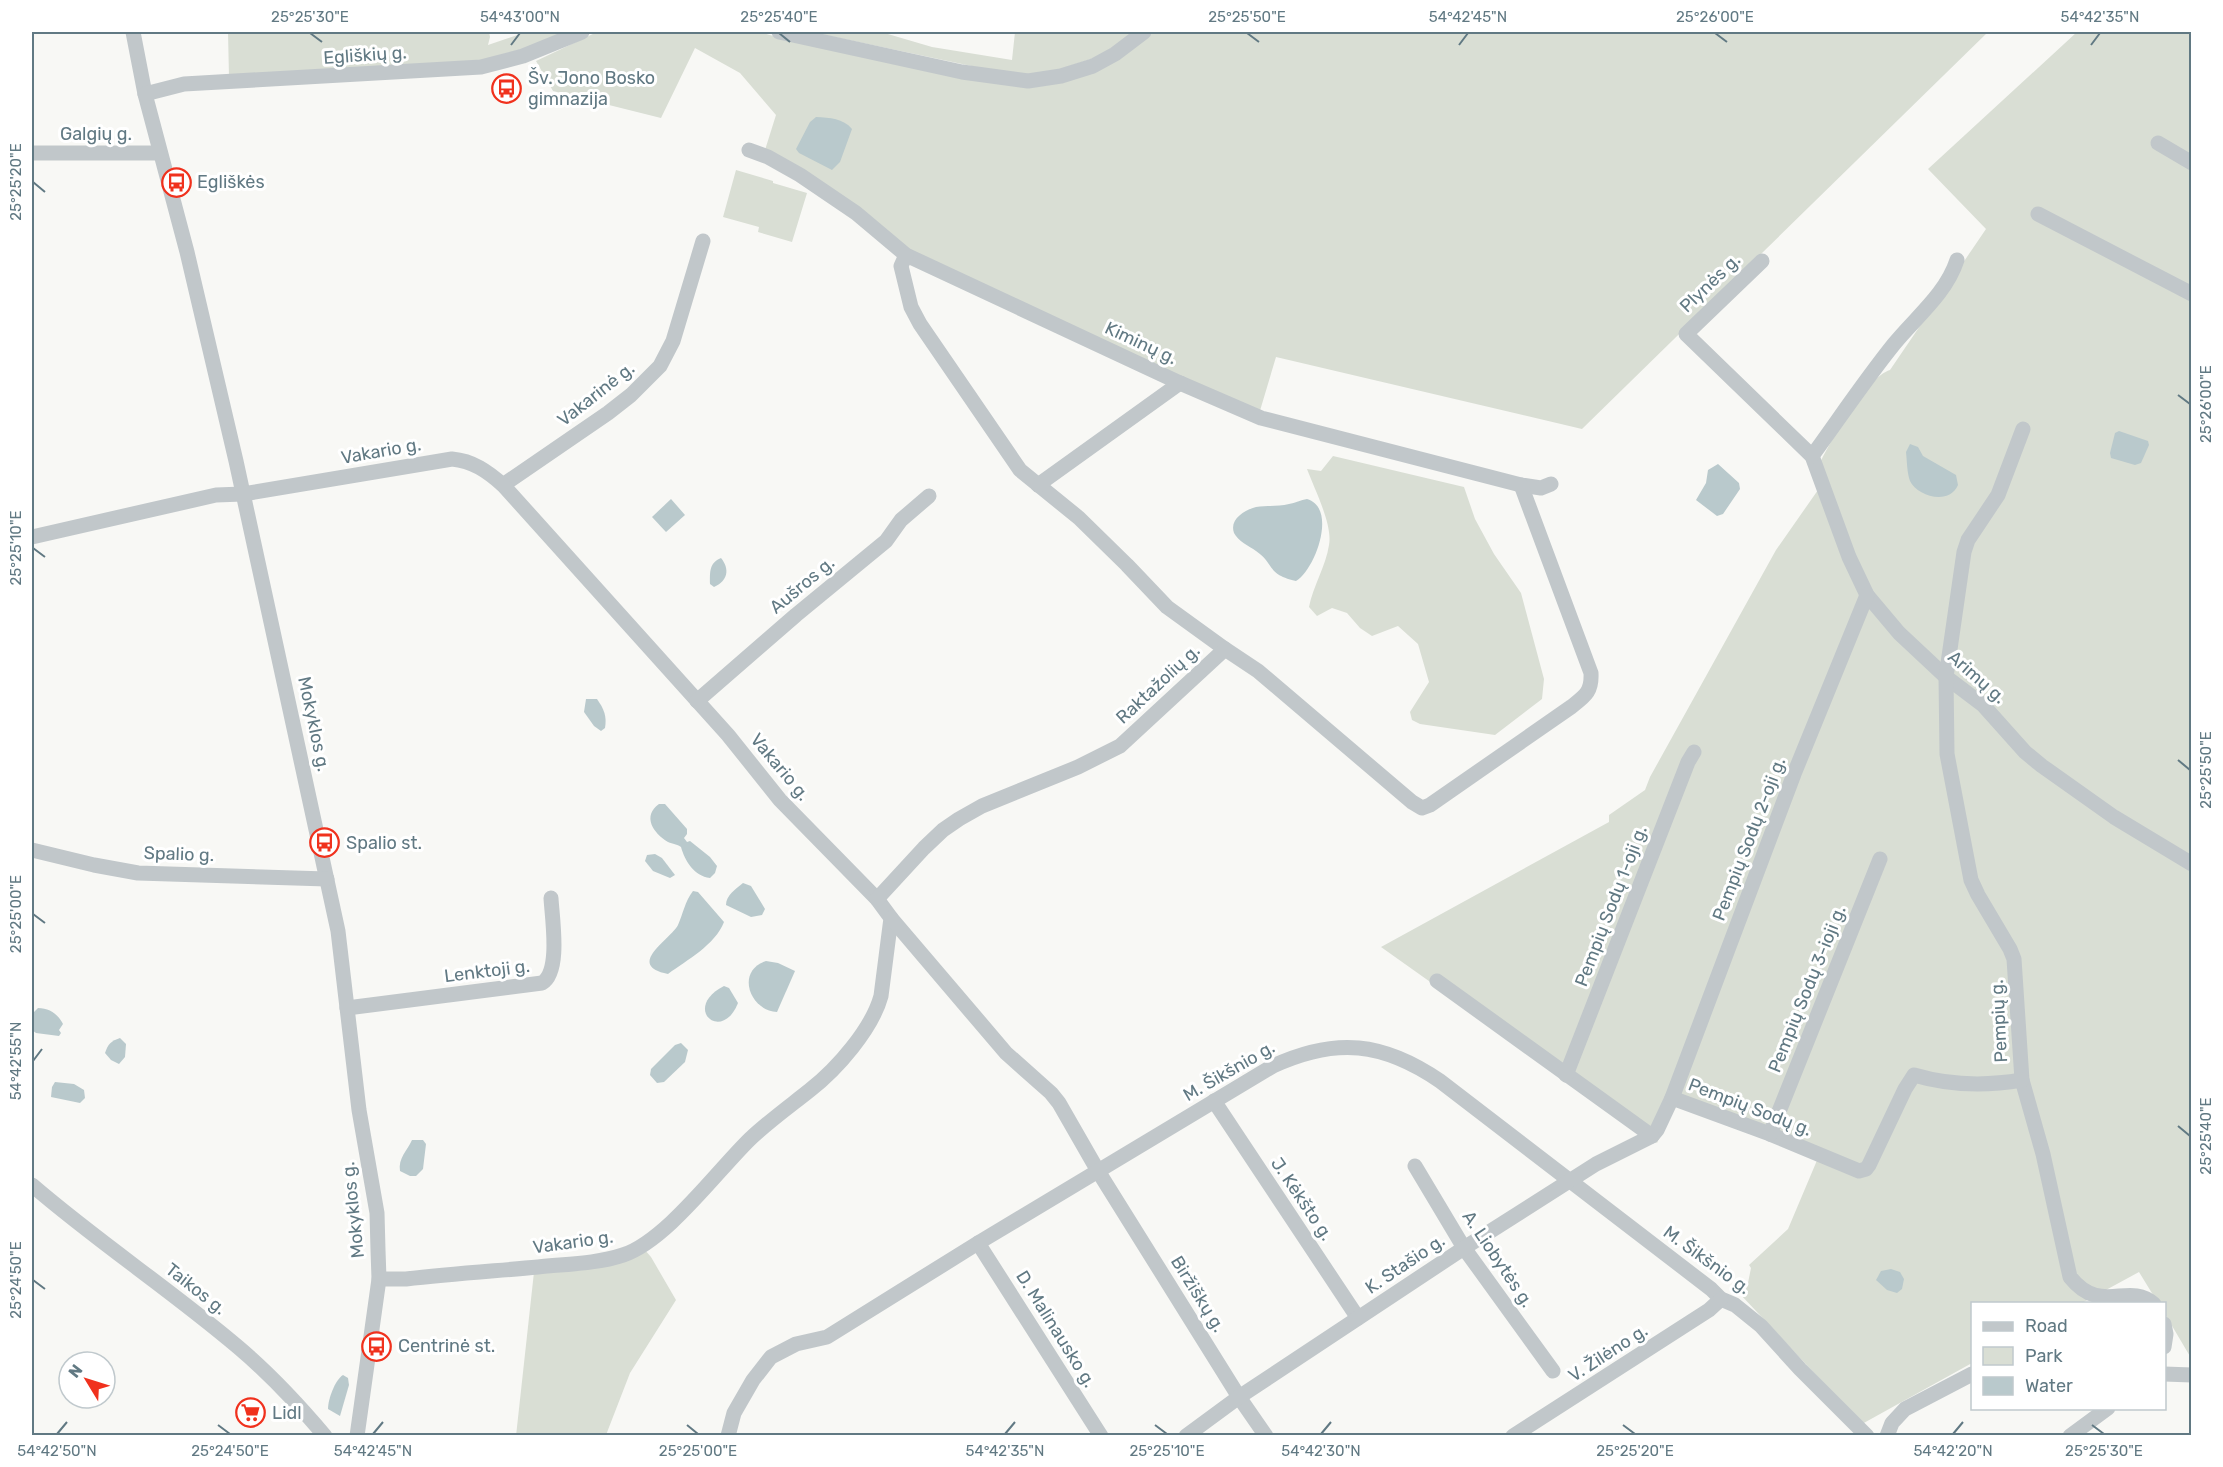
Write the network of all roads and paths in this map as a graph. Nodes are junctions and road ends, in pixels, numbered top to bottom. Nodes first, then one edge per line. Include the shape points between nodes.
1 (133, 32) edge
2 (582, 32) edge
3 (779, 32) edge
4 (1144, 32) edge
5 (145, 94) junction
6 (2158, 143) dead end
7 (749, 150) dead end
8 (32, 153) edge
9 (160, 153) junction
10 (2192, 163) edge
11 (2038, 214) dead end
12 (703, 241) dead end
13 (906, 255) junction
14 (1957, 260) dead end
15 (1761, 261) dead end
16 (2192, 294) edge
17 (1686, 334) joint
18 (1180, 383) junction
19 (2023, 429) dead end
20 (1812, 456) junction
21 (1551, 484) dead end
22 (503, 485) junction
23 (1038, 485) junction
24 (1521, 485) junction
25 (243, 494) junction
26 (929, 495) dead end
27 (32, 537) edge
28 (1867, 595) junction
29 (1225, 649) junction
30 (1946, 677) junction
31 (697, 701) junction
32 (1694, 752) dead end
33 (32, 850) edge
34 (1880, 859) dead end
35 (2192, 864) edge
36 (327, 879) junction
37 (551, 898) dead end
38 (877, 899) junction
39 (891, 918) junction
40 (1437, 981) dead end
41 (347, 1008) junction
42 (1566, 1075) junction
43 (2022, 1080) junction
44 (1672, 1098) junction
45 (1214, 1101) junction
46 (1770, 1134) junction
47 (1652, 1136) junction
48 (1415, 1166) dead end
49 (1098, 1171) junction
50 (1569, 1181) junction
51 (32, 1185) edge
52 (978, 1243) junction
53 (1464, 1248) junction
54 (379, 1279) junction
55 (1721, 1299) junction
56 (2151, 1302) edge
57 (1358, 1318) junction
58 (1553, 1371) dead end
59 (2166, 1374) edge
60 (1971, 1375) edge
61 (2192, 1375) edge
62 (1239, 1397) junction
63 (2105, 1410) edge
64 (325, 1436) edge
65 (357, 1436) edge
66 (728, 1436) edge
67 (1101, 1436) edge
68 (1186, 1436) edge
69 (1266, 1436) edge
70 (1513, 1436) edge
71 (1867, 1436) edge
72 (1887, 1436) edge
73 (2070, 1436) edge

1 - 5 street, Mokyklos g.
2 - 5 street, Egliškių g. via 523,56 482,67 184,84
3 - 4 street via 962,72 1028,81 1093,66
5 - 9 street, Mokyklos g.
6 - 10 street
7 - 13 street, Kiminų g. via 800,175 856,213
8 - 9 street, Galgių g.
9 - 25 street, Mokyklos g.
11 - 16 street
12 - 22 street, Vakarinė g. via 673,341 660,366 616,407
13 - 18 street, Kiminų g.
13 - 23 street via 901,266 903,277 920,324 1020,470
14 - 20 street via 1950,278 1894,344
15 - 17 street, Plynės g.
17 - 20 street, Arimų g.
18 - 23 street
18 - 24 street, Kiminų g. via 1261,418
19 - 30 street, Pempių g. via 1998,495 1964,552
20 - 28 street, Arimų g.
21 - 24 street, Kiminų g. via 1541,488
22 - 25 street, Vakario g. via 478,466 452,459
22 - 31 street, Vakario g.
23 - 29 street via 1079,518 1167,607
24 - 29 street, Raktažolių g. via 1591,673 1592,685 1571,707 1430,805 1422,808 1403,795 1258,671
25 - 27 street, Vakario g. via 216,495
25 - 36 street, Mokyklos g.
26 - 31 street, Aušros g. via 901,520 886,541
28 - 30 street, Arimų g. via 1899,633
28 - 44 street, Pempių Sodų 2-oji g. via 1794,774
29 - 38 street, Raktažolių g. via 1120,746 982,806 943,830
30 - 35 street, Arimų g. via 1983,705 2042,766 2114,817
30 - 43 street, Pempių g. via 1947,754 1968,868 1978,895 2014,959
31 - 38 street, Vakario g. via 780,800
32 - 42 street, Pempių Sodų 1-oji g.
33 - 36 street, Spalio g. via 138,873
34 - 46 street, Pempių Sodų 3-ioji g.
36 - 41 street, Mokyklos g.
37 - 41 street, Lenktoji g. via 553,968 547,981 535,986
38 - 39 street, Vakario g.
39 - 49 street, Biržiškų g. via 1006,1053 1051,1093 1075,1126
39 - 54 street, Vakario g. via 881,996 864,1031 813,1088 751,1138 662,1231 641,1246 626,1254 579,1263
40 - 42 street
41 - 54 street, Mokyklos g. via 376,1213
42 - 47 street
43 - 46 street, Pempių Sodų g. via 1996,1084 1932,1080 1914,1075 1869,1165 1862,1171
43 - 56 street, Pempių g. via 2070,1277 2079,1289 2090,1294 2104,1298 2139,1295
44 - 46 street, Pempių Sodų g.
44 - 47 street, Pempių Sodų g.
45 - 49 street, M. Šikšnio g.
45 - 50 street, M. Šikšnio g. via 1273,1066 1309,1052 1349,1047 1386,1052 1418,1065
45 - 57 street, J. Kėkšto g.
47 - 50 street, K. Stašio g.
48 - 53 street, A. Liobytės g.
49 - 52 street, M. Šikšnio g.
49 - 62 street, Biržiškų g.
50 - 53 street, K. Stašio g.
50 - 55 street, M. Šikšnio g.
51 - 64 street, Taikos g. via 239,1348
52 - 66 street, M. Šikšnio g. via 827,1337 796,1344 771,1357 739,1405
52 - 67 street, D. Malinausko g.
53 - 57 street, K. Stašio g.
53 - 58 street, A. Liobytės g.
54 - 65 street, Mokyklos g.
55 - 70 street, V. Žilėno g.
55 - 71 street, M. Šikšnio g. via 1761,1326
57 - 62 street, K. Stašio g.
59 - 61 street
60 - 72 street via 1905,1409 1892,1423
62 - 68 street, K. Stašio g.
62 - 69 street, Biržiškų g.
63 - 73 street

